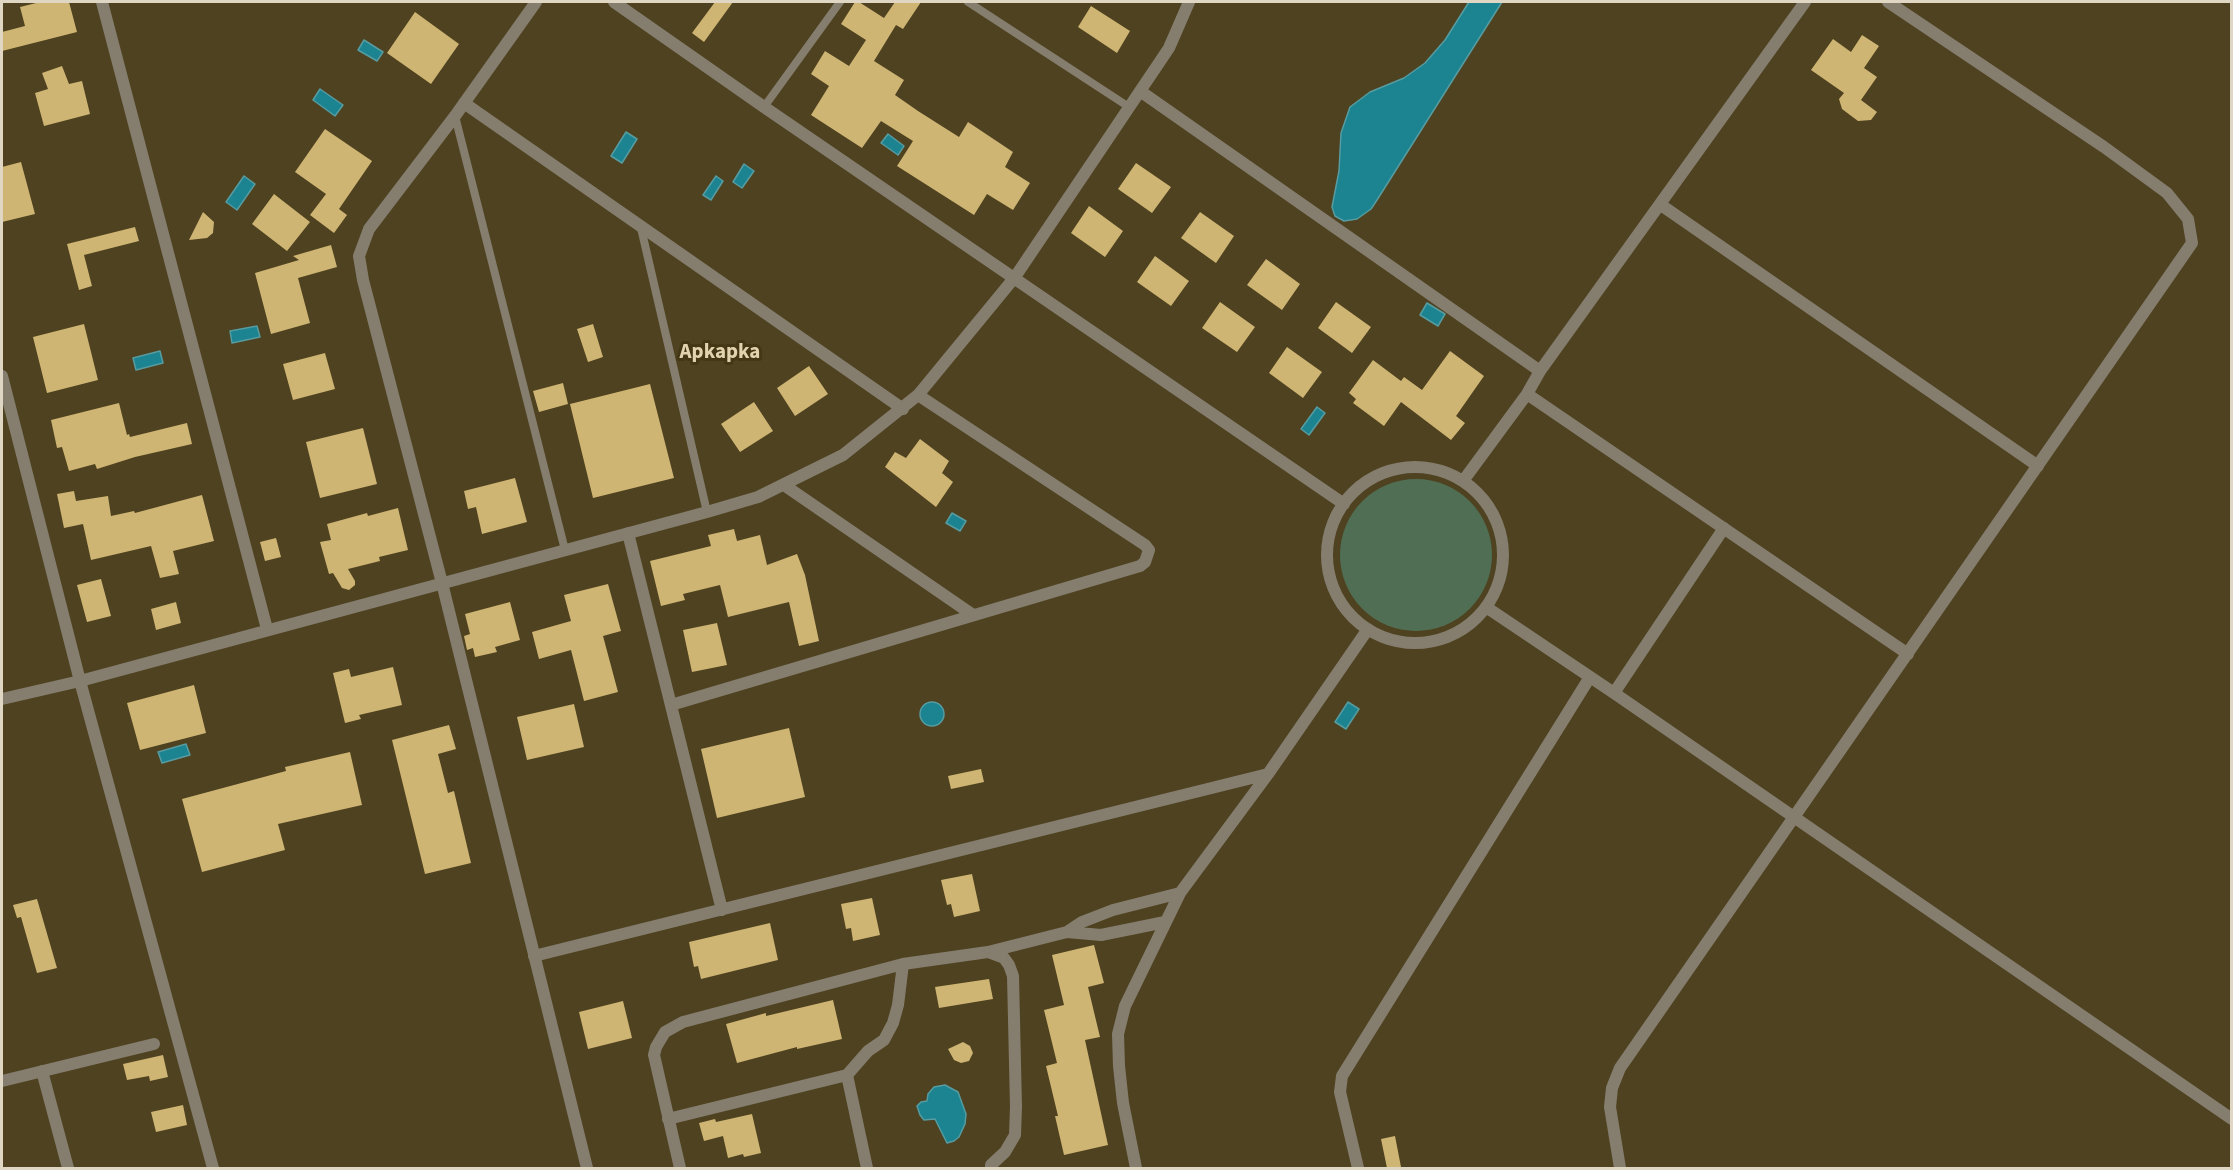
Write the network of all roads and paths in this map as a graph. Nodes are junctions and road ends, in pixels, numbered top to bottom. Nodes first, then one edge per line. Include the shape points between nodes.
1 (102, 2) edge
2 (536, 2) edge
3 (614, 2) edge
4 (840, 2) edge
5 (968, 2) edge
6 (1189, 2) edge
7 (1804, 2) edge
8 (1888, 2) edge
9 (1140, 91) junction
10 (464, 103) junction
11 (764, 107) junction
12 (1129, 107) junction
13 (455, 116) junction
14 (1661, 205) junction
15 (641, 228) junction
16 (1015, 277) junction
17 (1540, 371) junction
18 (2, 376) edge
19 (1527, 394) junction
20 (918, 395) junction
21 (903, 409) junction
22 (2038, 466) junction
23 (1463, 481) junction
24 (784, 485) junction
25 (1344, 504) junction
26 (708, 512) junction
27 (1724, 528) junction
28 (628, 533) junction
29 (565, 550) junction
30 (442, 583) junction
31 (1486, 607) junction
32 (973, 615) junction
33 (267, 629) junction
34 (1368, 629) junction
35 (1908, 654) junction
36 (1590, 677) junction
37 (80, 681) junction
38 (1614, 693) junction
39 (2, 699) edge
40 (671, 705) junction
41 (1268, 774) junction
42 (1794, 818) junction
43 (1180, 893) junction
44 (722, 910) junction
45 (1165, 922) junction
46 (1067, 932) junction
47 (988, 952) junction
48 (534, 956) junction
49 (903, 964) junction
50 (154, 1044) dead end
51 (42, 1071) junction
52 (847, 1075) junction
53 (2, 1081) edge
54 (668, 1119) junction
55 (2232, 1119) edge
56 (68, 1168) edge
57 (213, 1168) edge
58 (586, 1168) edge
59 (680, 1168) edge
60 (867, 1168) edge
61 (991, 1168) edge
62 (1136, 1168) edge
63 (1358, 1168) edge
64 (1620, 1168) edge

1 - 33 street
2 - 10 street
3 - 11 street
4 - 11 lane
5 - 12 lane
6 - 9 street via 1169,48
7 - 14 street
8 - 22 street via 2167,193 2188,219 2192,243
9 - 12 street
9 - 17 street
10 - 13 street
10 - 15 street
11 - 16 street
12 - 16 street
13 - 29 lane
13 - 30 street via 369,229 359,256
14 - 17 street
14 - 22 street
15 - 21 street
15 - 26 lane
16 - 20 street
16 - 25 street
17 - 19 street
18 - 37 street
19 - 23 street
19 - 27 street
20 - 21 street
20 - 32 street via 1124,529 1149,550 1140,566
21 - 24 street via 843,455
22 - 35 street
23 - 25 street via 1434,469 1404,467 1375,476
23 - 31 street via 1485,501 1502,544 1501,574
24 - 26 street
24 - 32 street
25 - 34 street via 1330,536 1328,566 1338,596
26 - 28 street
27 - 35 street
27 - 38 street
28 - 29 street
28 - 40 street
29 - 30 street
30 - 33 street
30 - 48 street
31 - 34 street via 1456,633 1427,642 1396,641
31 - 36 street
32 - 40 street
33 - 37 street
34 - 41 street
35 - 42 street
36 - 38 street
36 - 63 street via 1342,1076 1340,1092
37 - 39 street
37 - 57 street
38 - 42 street
40 - 44 street
41 - 43 street
41 - 44 street
42 - 55 street
42 - 64 street via 1620,1068 1610,1107
43 - 45 street
43 - 46 street via 1105,912
44 - 48 street
45 - 46 street via 1101,935
45 - 62 street via 1125,1006 1118,1034 1119,1066
46 - 47 street
47 - 49 street
47 - 61 street via 1004,958 1013,976 1017,1107 1016,1135
48 - 58 street
49 - 52 street via 893,1023 884,1040 868,1051
49 - 54 street via 683,1022 665,1032 654,1055
50 - 51 street
51 - 53 street
51 - 56 street
52 - 54 street
52 - 60 street
54 - 59 street

